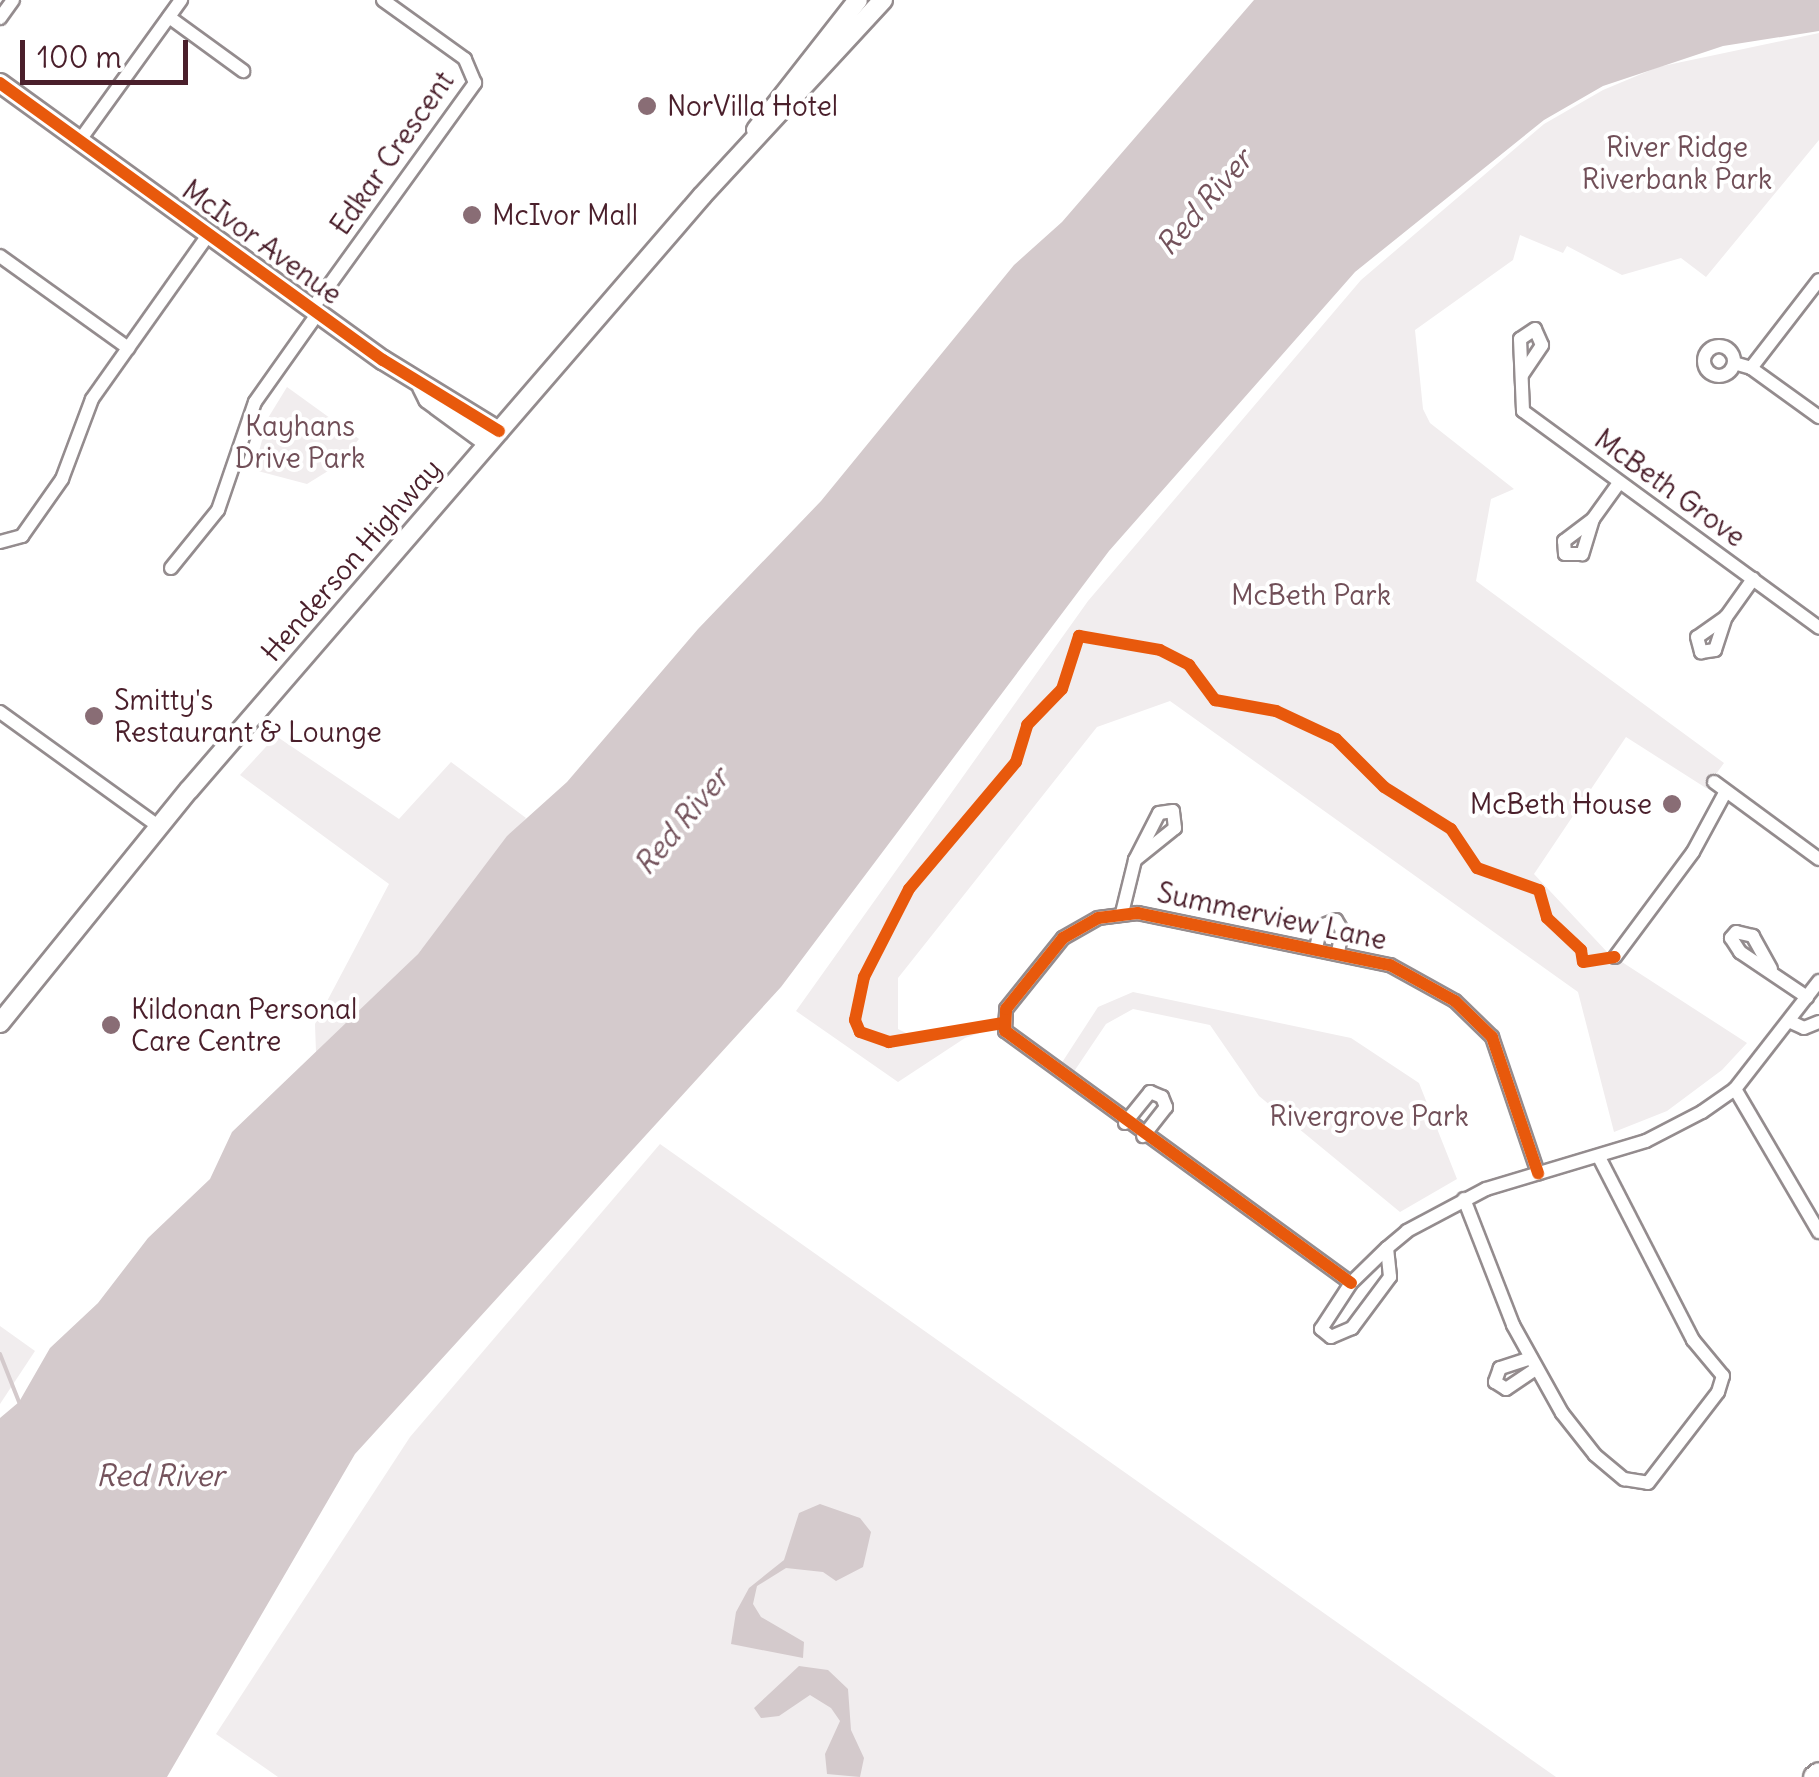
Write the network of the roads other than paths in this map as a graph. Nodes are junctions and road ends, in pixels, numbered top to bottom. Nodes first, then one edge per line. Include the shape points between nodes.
1 (13, 0) edge
2 (181, 0) edge
3 (383, 0) edge
4 (858, 0) edge
5 (882, 0) edge
6 (169, 17) junction
7 (0, 18) edge
8 (243, 70) dead end
9 (0, 83) edge
10 (752, 139) junction
11 (80, 140) junction
12 (209, 234) junction
13 (0, 256) edge
14 (1819, 280) edge
15 (316, 311) junction
16 (128, 348) junction
17 (1734, 363) dead end
18 (1751, 368) junction
19 (1522, 375) dead end
20 (1819, 418) edge
21 (494, 437) junction
22 (1619, 483) junction
23 (1593, 519) dead end
24 (0, 542) edge
25 (171, 568) dead end
26 (1753, 580) junction
27 (1726, 617) dead end
28 (1819, 628) edge
29 (0, 712) edge
30 (1714, 782) dead end
31 (1726, 791) junction
32 (158, 826) junction
33 (1819, 859) edge
34 (1135, 860) dead end
35 (1122, 912) junction
36 (1316, 948) junction
37 (1338, 952) junction
38 (1615, 958) dead end
39 (1772, 969) dead end
40 (1819, 981) edge
41 (1807, 997) junction
42 (1791, 1022) junction
43 (1819, 1022) edge
44 (0, 1024) edge
45 (1736, 1090) junction
46 (1125, 1122) junction
47 (1143, 1136) junction
48 (1599, 1157) junction
49 (1538, 1174) junction
50 (1464, 1199) junction
51 (1819, 1232) edge
52 (1388, 1248) junction
53 (1351, 1284) junction

1 - 7 street
2 - 6 street
3 - 15 street, Edkar Crescent via 465,59 475,82
4 - 10 main road, Henderson Highway via 763,116
5 - 10 main road, Henderson Highway
6 - 8 street
6 - 11 street
9 - 11 main road, McIvor Avenue
10 - 21 main road, Henderson Highway
11 - 12 main road, McIvor Avenue
12 - 15 main road, McIvor Avenue
12 - 16 street
13 - 16 street
14 - 18 street
15 - 21 main road, McIvor Avenue via 422,387 428,399
15 - 25 street via 254,402 218,510
16 - 24 street via 92,399 62,480 22,536
17 - 18 street
18 - 20 street
19 - 22 street, McBeth Grove via 1523,411
21 - 32 main road, Henderson Highway
22 - 23 street
22 - 26 street, McBeth Grove
26 - 27 street
26 - 28 street, McBeth Grove
29 - 32 street
30 - 31 street
31 - 33 street
31 - 38 street via 1693,852
32 - 44 main road, Henderson Highway
34 - 35 street
35 - 36 street, Summerview Lane
35 - 46 street, Summerview Lane via 1063,938 1006,1009 1003,1023 1010,1036
36 - 37 street, Summerview Lane
36 - 37 street, Summerview Lane via 1321,926 1336,920 1342,930
37 - 49 street, Summerview Lane via 1390,965 1480,1020 1506,1065
39 - 41 street
40 - 41 street
41 - 42 street
42 - 43 street via 1804,1028
42 - 45 street
45 - 48 street via 1668,1132
45 - 51 street
46 - 47 street, Summerview Lane
46 - 47 street via 1150,1092 1162,1097 1166,1107
47 - 53 street, Summerview Lane
48 - 49 street
48 - 50 street via 1693,1340 1720,1368 1722,1384 1658,1475 1636,1484 1579,1438 1534,1363
49 - 50 street
50 - 52 street
52 - 53 street
52 - 53 street via 1390,1278 1352,1328 1330,1337 1320,1328

